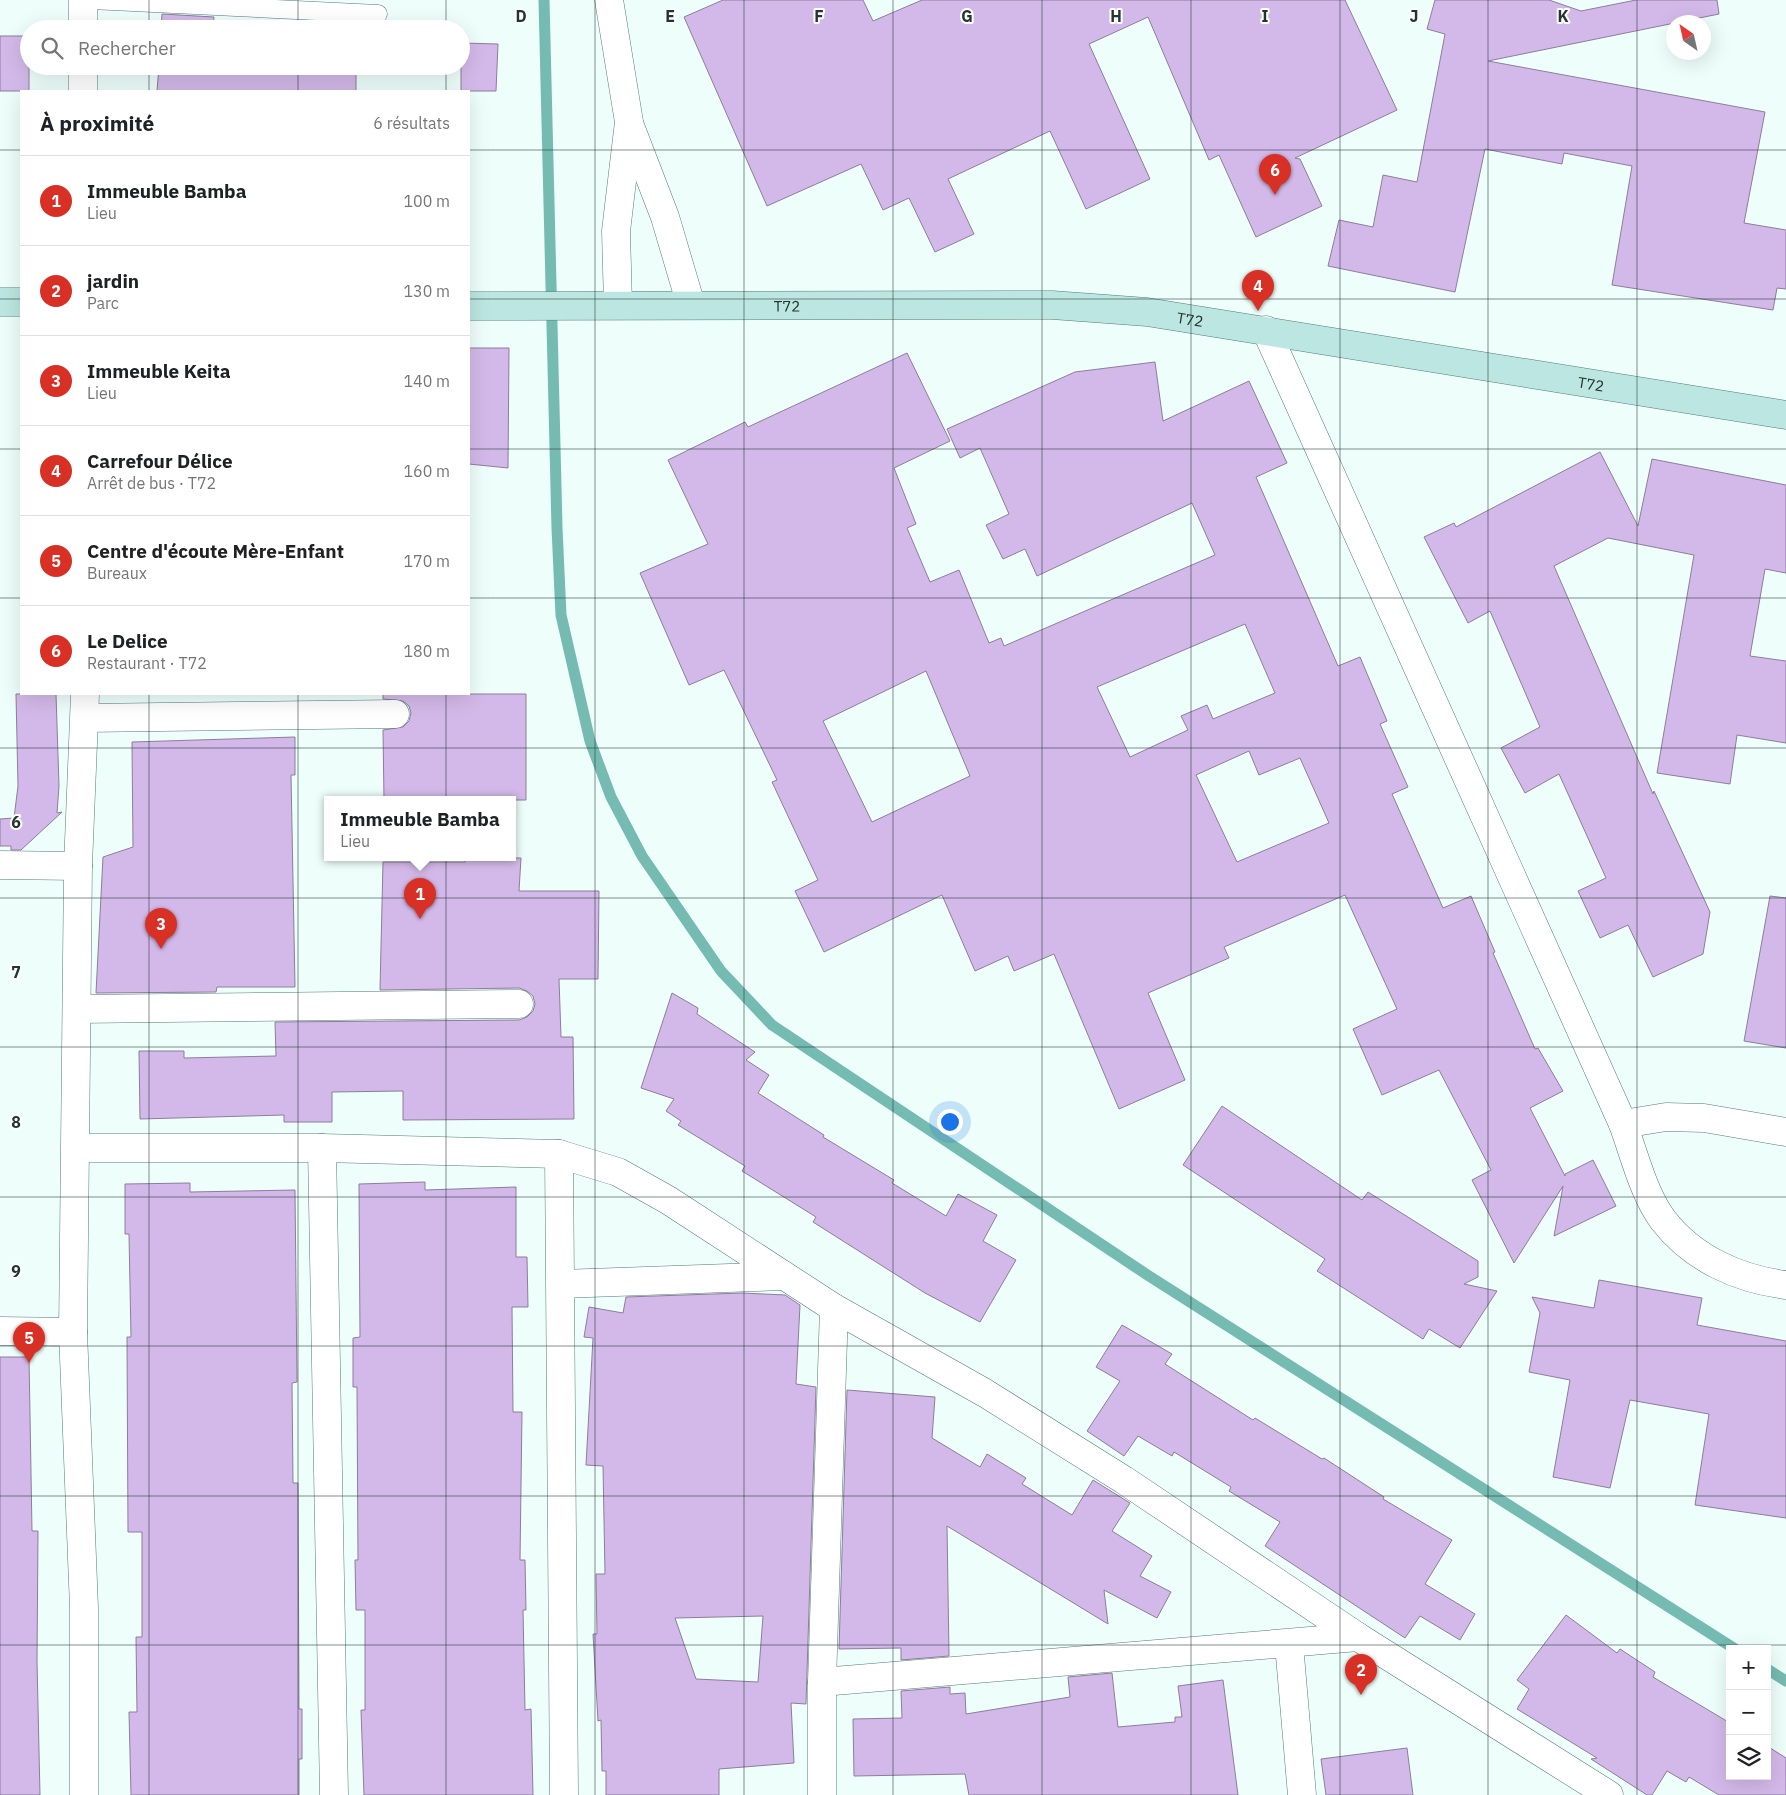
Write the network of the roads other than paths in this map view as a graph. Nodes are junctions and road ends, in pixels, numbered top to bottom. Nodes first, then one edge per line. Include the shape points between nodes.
1 (83, 0) edge
2 (91, 0) edge
3 (609, 0) edge
4 (378, 14) dead end
5 (83, 20) edge
6 (83, 75) edge
7 (83, 90) edge
8 (629, 122) junction
9 (0, 302) edge
10 (20, 302) edge
11 (618, 305) junction
12 (691, 305) junction
13 (470, 306) edge
14 (1266, 330) junction
15 (1786, 415) edge
16 (85, 706) edge
17 (395, 714) dead end
18 (0, 865) edge
19 (78, 866) junction
20 (519, 1004) dead end
21 (77, 1009) junction
22 (1623, 1124) junction
23 (1786, 1132) edge
24 (76, 1148) junction
25 (322, 1148) junction
26 (559, 1154) junction
27 (784, 1276) junction
28 (561, 1284) junction
29 (1786, 1285) edge
30 (834, 1308) junction
31 (0, 1330) edge
32 (73, 1332) junction
33 (1358, 1637) junction
34 (1289, 1644) junction
35 (822, 1682) junction
36 (1582, 1787) edge
37 (84, 1795) edge
38 (334, 1795) edge
39 (564, 1795) edge
40 (822, 1795) edge
41 (1302, 1795) edge
42 (1609, 1795) edge

1 - 5 street
2 - 4 lane
3 - 8 street
6 - 7 street
8 - 11 street via 616,231
8 - 12 street via 665,217
9 - 10 street
11 - 12 street, T72
11 - 13 street, T72
12 - 14 street, T72 via 1052,305 1148,312
14 - 15 street, T72
14 - 22 street
16 - 17 street
16 - 19 street
18 - 19 street
19 - 21 street
20 - 21 street
21 - 24 street
22 - 23 street via 1666,1117 1704,1118
22 - 29 street via 1643,1180 1662,1220 1685,1244 1724,1269 1757,1282
24 - 25 street
24 - 32 street
25 - 26 street
25 - 38 street
26 - 27 street via 626,1177 668,1200
26 - 28 street
27 - 28 street
27 - 30 street
28 - 39 street
30 - 33 street via 985,1393 1124,1480
30 - 35 street
31 - 32 street
32 - 37 street via 84,1608
33 - 34 street
33 - 36 street
34 - 35 street
34 - 41 street
35 - 40 street
36 - 42 street

